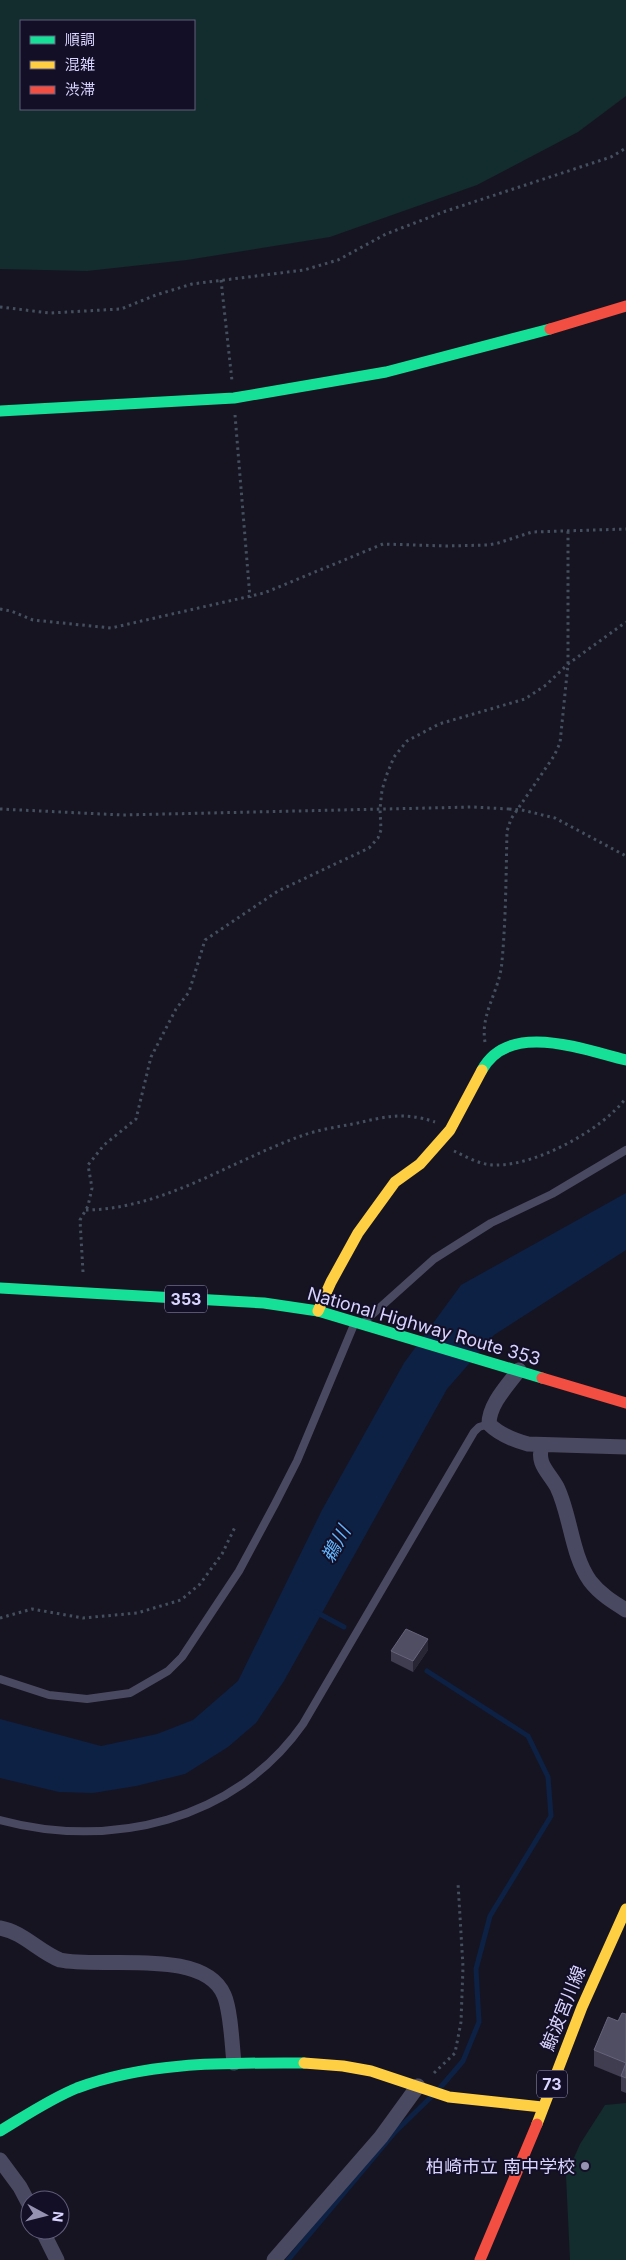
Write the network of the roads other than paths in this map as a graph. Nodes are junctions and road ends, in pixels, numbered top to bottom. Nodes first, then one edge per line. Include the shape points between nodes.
1 (626, 306) edge
2 (0, 411) edge
3 (626, 1060) edge
4 (626, 1150) edge
5 (0, 1288) edge
6 (318, 1311) junction
7 (362, 1323) junction
8 (514, 1369) junction
9 (626, 1403) edge
10 (490, 1424) junction
11 (542, 1446) junction
12 (626, 1447) edge
13 (626, 1610) edge
14 (0, 1679) edge
15 (0, 1820) edge
16 (626, 1909) edge
17 (0, 1928) edge
18 (234, 2063) junction
19 (423, 2088) junction
20 (542, 2107) junction
21 (0, 2131) edge
22 (0, 2160) edge
23 (22, 2190) edge
24 (47, 2240) edge
25 (57, 2260) edge
26 (274, 2260) edge
27 (480, 2260) edge

1 - 2 main road via 386,372 234,398
3 - 6 main road via 565,1045 531,1041 512,1045 488,1060 450,1130 420,1164 396,1182 358,1233
4 - 7 lane via 552,1194 490,1223 434,1259
5 - 6 main road, National Highway Route 353 / 353 via 264,1303
6 - 7 main road, National Highway Route 353 / 353
7 - 8 main road, National Highway Route 353 / 353
7 - 14 lane via 297,1461 239,1571 182,1657 168,1671 130,1693 87,1699 49,1695
8 - 9 main road, National Highway Route 353 / 353
8 - 10 street via 489,1418
10 - 11 street via 512,1440
10 - 15 lane via 474,1432 303,1724 289,1744 257,1774 210,1803 137,1828 86,1832 53,1830
11 - 12 street
11 - 13 street via 539,1455 542,1465 557,1487 579,1557 590,1580 605,1596
16 - 20 main road, 鯨波宮川線 / 73
17 - 18 street via 18,1934 60,1960 179,1966 207,1975 225,1997
18 - 19 main road via 343,2066 371,2071
18 - 21 main road via 147,2068 56,2097
19 - 20 main road via 448,2097
19 - 26 street
20 - 27 main road, 鯨波宮川線 / 73
22 - 23 street
24 - 25 street

